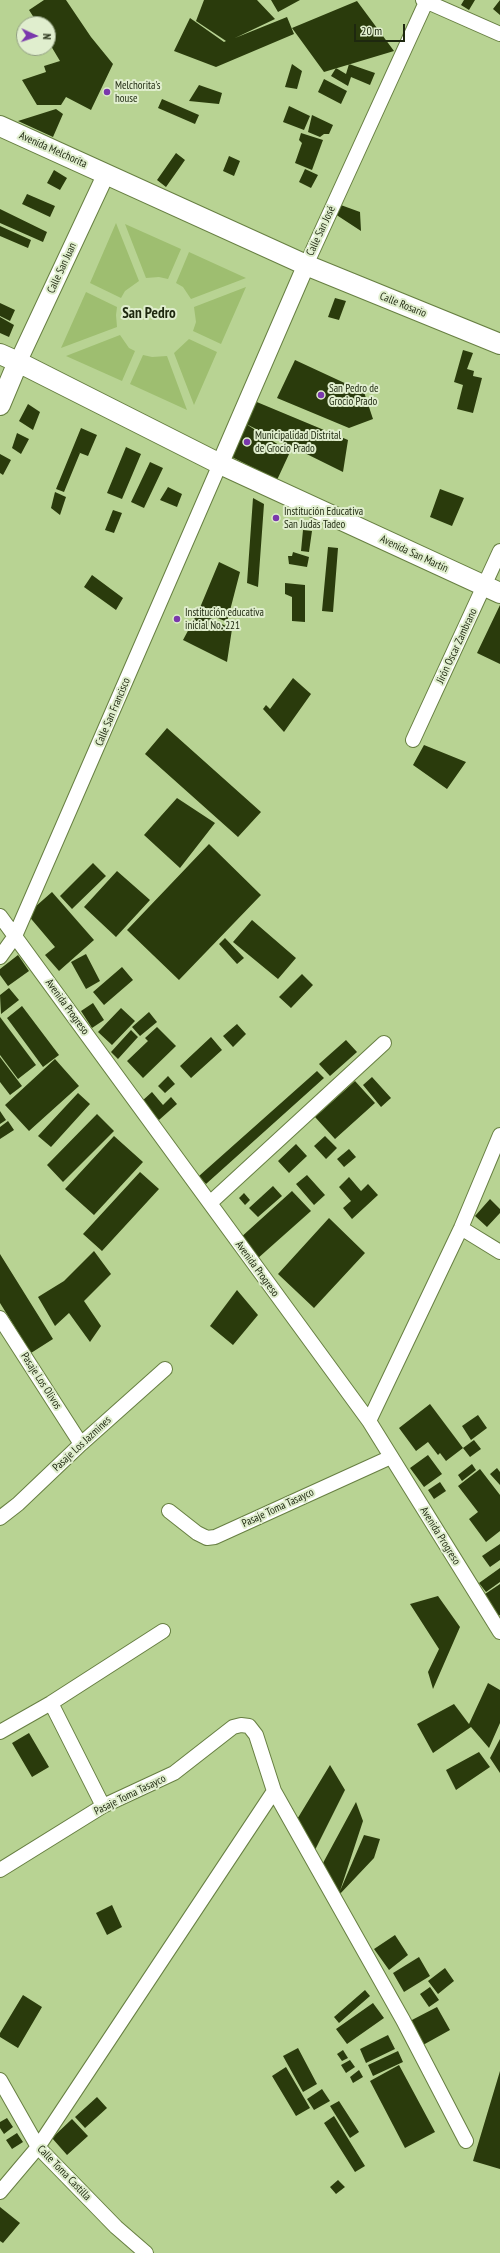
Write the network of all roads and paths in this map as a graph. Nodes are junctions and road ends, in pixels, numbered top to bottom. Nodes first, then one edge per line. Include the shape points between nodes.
1 (426, 0) edge
2 (500, 34) edge
3 (0, 126) edge
4 (106, 174) junction
5 (306, 265) junction
6 (500, 344) edge
7 (0, 354) edge
8 (18, 362) junction
9 (0, 405) edge
10 (220, 464) junction
11 (500, 551) edge
12 (493, 589) edge
13 (413, 740) dead end
14 (0, 916) edge
15 (15, 936) junction
16 (0, 957) edge
17 (384, 1043) dead end
18 (500, 1138) edge
19 (210, 1203) junction
20 (461, 1228) junction
21 (500, 1252) edge
22 (0, 1318) edge
23 (165, 1369) dead end
24 (369, 1421) junction
25 (81, 1444) junction
26 (391, 1457) junction
27 (169, 1511) dead end
28 (0, 1518) edge
29 (163, 1631) dead end
30 (500, 1632) edge
31 (51, 1703) junction
32 (0, 1732) edge
33 (274, 1791) junction
34 (103, 1806) junction
35 (0, 1870) edge
36 (0, 2080) edge
37 (466, 2141) dead end
38 (38, 2147) junction
39 (0, 2192) edge
40 (146, 2253) edge

1 - 2 street
1 - 5 street, Calle San José
3 - 4 main road, Avenida Melchorita
4 - 5 main road, Avenida Melchorita
4 - 8 street, Calle San Juan
5 - 6 main road, Calle Rosario
5 - 10 street, Calle San José
7 - 8 main road, Avenida San Martín
8 - 9 main road
8 - 10 main road, Avenida San Martín
10 - 12 main road, Avenida San Martín
10 - 15 street, Calle San Francisco
11 - 12 street, Jirón Oscar Zambrano
12 - 13 street, Jirón Oscar Zambrano
14 - 15 street, Avenida Progreso
15 - 16 street, Calle San Francisco
15 - 19 street, Avenida Progreso
17 - 19 street
18 - 20 street
19 - 24 street, Avenida Progreso
20 - 21 street
20 - 24 street
22 - 25 street, Pasaje Los Olivos
23 - 25 street, Pasaje Los Jazmines
24 - 26 street, Avenida Progreso
25 - 28 street, Pasaje Los Jazmines
26 - 27 street, Pasaje Toma Tasayco via 215,1538 197,1534
26 - 30 street, Avenida Progreso
29 - 31 street
31 - 32 street
31 - 34 street
33 - 34 street, Pasaje Toma Tasayco via 256,1735 249,1726 241,1725 233,1727 174,1773
33 - 37 street via 403,2020
33 - 38 street
34 - 35 street, Pasaje Toma Tasayco
36 - 38 street, Calle Toma Castilla
38 - 39 street
38 - 40 street, Calle Toma Castilla via 116,2227

